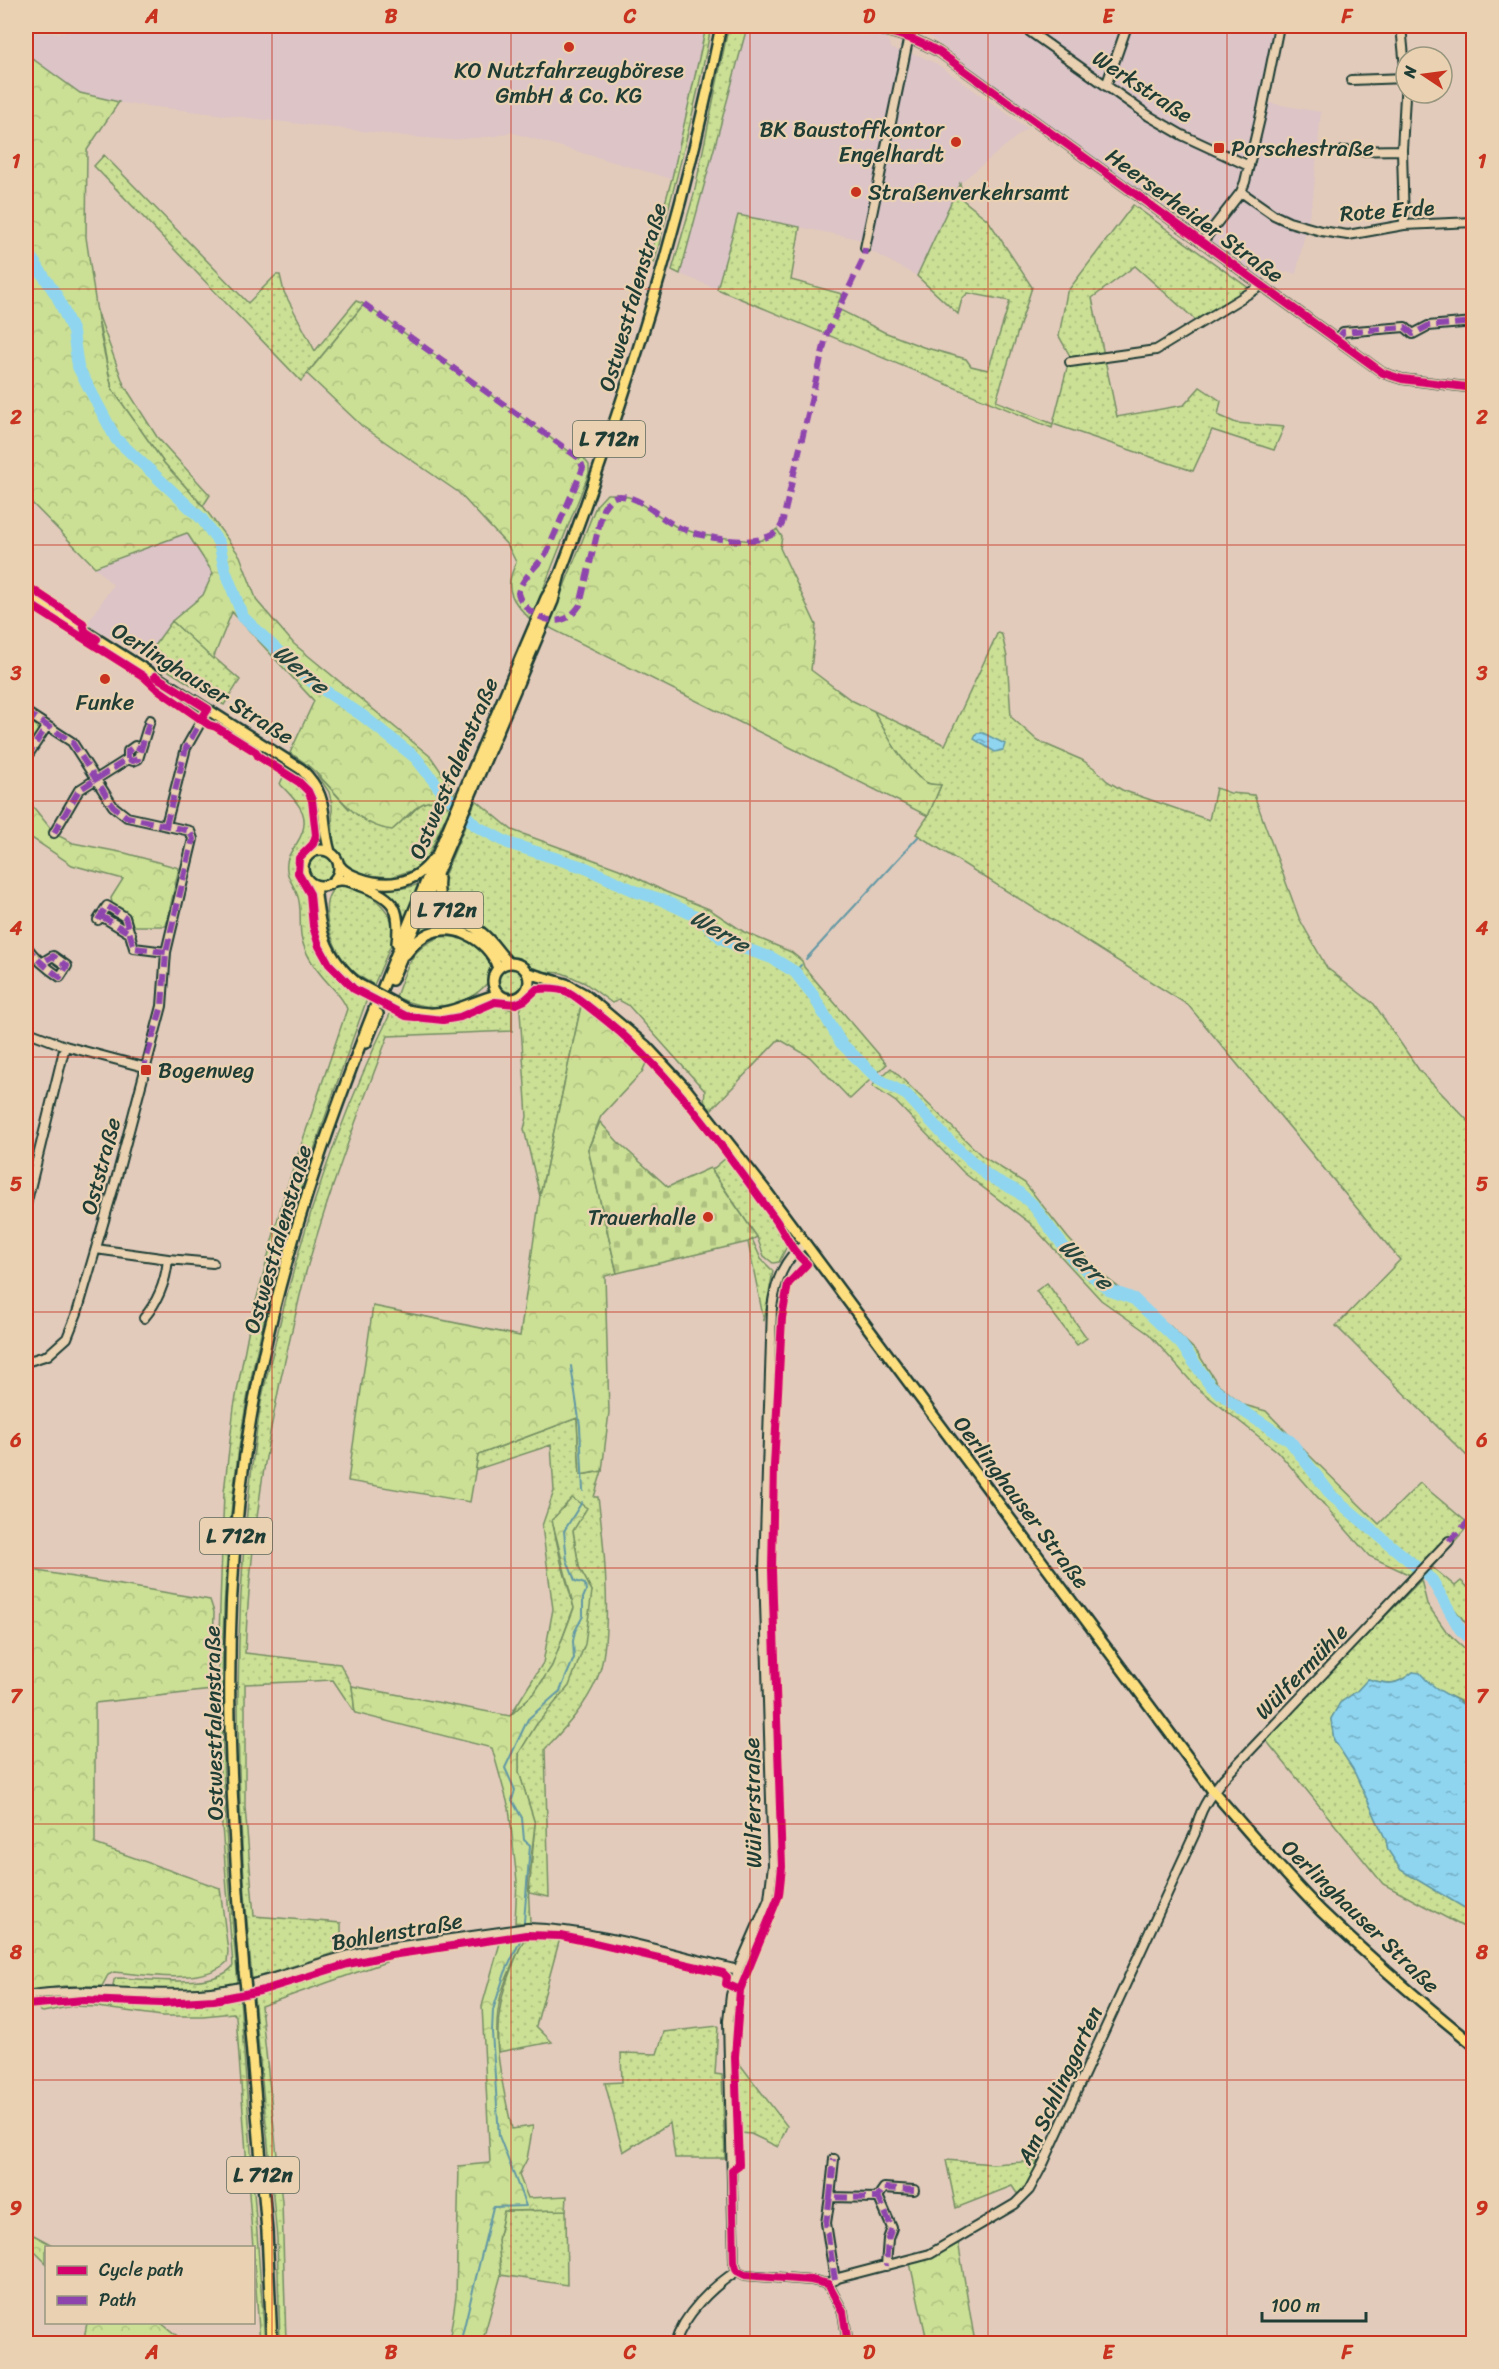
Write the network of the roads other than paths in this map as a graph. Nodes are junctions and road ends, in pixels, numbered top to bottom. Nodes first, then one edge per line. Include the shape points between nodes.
1 (721, 26) edge
2 (847, 26) edge
3 (911, 26) edge
4 (1022, 26) edge
5 (1127, 26) edge
6 (1279, 26) edge
7 (1401, 26) edge
8 (908, 36) junction
9 (1403, 45) edge
10 (1394, 78) edge
11 (1351, 80) dead end
12 (1106, 86) junction
13 (1404, 105) edge
14 (1402, 150) junction
15 (1343, 151) dead end
16 (1249, 166) junction
17 (1241, 192) junction
18 (1473, 222) edge
19 (1404, 225) junction
20 (1203, 241) junction
21 (865, 248) dead end
22 (1262, 285) junction
23 (1473, 322) edge
24 (1337, 340) junction
25 (1070, 362) dead end
26 (1473, 388) edge
27 (26, 594) edge
28 (208, 709) junction
29 (26, 712) edge
30 (150, 720) dead end
31 (47, 726) junction
32 (26, 758) edge
33 (97, 779) junction
34 (166, 825) junction
35 (324, 830) junction
36 (54, 833) dead end
37 (444, 849) junction
38 (318, 850) junction
39 (330, 852) junction
40 (339, 865) junction
41 (331, 883) junction
42 (315, 885) junction
43 (318, 906) junction
44 (131, 934) junction
45 (26, 946) edge
46 (166, 952) junction
47 (398, 959) junction
48 (43, 962) dead end
49 (509, 963) junction
50 (498, 968) junction
51 (528, 973) junction
52 (548, 980) junction
53 (493, 985) junction
54 (528, 988) junction
55 (499, 994) junction
56 (478, 1000) junction
57 (26, 1031) edge
58 (65, 1046) junction
59 (144, 1067) junction
60 (26, 1205) edge
61 (805, 1244) junction
62 (96, 1249) junction
63 (168, 1258) junction
64 (213, 1263) dead end
65 (144, 1318) dead end
66 (26, 1362) edge
67 (1449, 1541) dead end
68 (1214, 1791) junction
69 (738, 1970) junction
70 (26, 1996) edge
71 (1473, 2045) edge
72 (834, 2159) dead end
73 (914, 2190) dead end
74 (879, 2193) junction
75 (830, 2197) junction
76 (886, 2266) junction
77 (737, 2271) junction
78 (836, 2280) junction
79 (828, 2284) junction
80 (272, 2343) edge
81 (675, 2343) edge
82 (848, 2343) edge

1 - 37 main road, Ostwestfalenstraße / L 712n via 664,267 615,422 550,599
2 - 8 street, Heerserheider Straße
3 - 8 street
4 - 12 street, Werkstraße
5 - 12 street
6 - 16 street
7 - 9 street
8 - 20 street, Heerserheider Straße via 958,65
8 - 21 street
10 - 11 street
12 - 16 street, Werkstraße via 1163,124
13 - 14 street
14 - 15 street
14 - 19 street
16 - 17 street
17 - 19 street, Rote Erde via 1274,215 1321,231 1348,235
17 - 20 street
18 - 19 street, Rote Erde
20 - 22 street, Heerserheider Straße
22 - 24 street, Heerserheider Straße
22 - 25 street, Heerserheider Straße via 1156,350
23 - 24 street via 1428,326 1413,334 1405,327 1343,332
24 - 26 street, Heerserheider Straße via 1383,373 1402,380
27 - 28 main road, Oerlinghauser Straße
28 - 34 street via 186,748
28 - 35 main road, Oerlinghauser Straße via 310,777 321,795
29 - 31 street
30 - 33 street via 138,759 128,759
31 - 32 street
31 - 33 street via 72,742
33 - 34 street via 120,813
33 - 36 street via 79,790
34 - 46 street, Oststraße via 190,831 193,839
35 - 38 main road, Oerlinghauser Straße
35 - 39 main road, Oerlinghauser Straße
37 - 40 main road, L 712n via 425,869 394,884 368,881 349,874
37 - 47 main road, Ostwestfalenstraße / L 712n
37 - 49 main road, L 712n via 438,888 445,909 486,936
38 - 39 main road
38 - 42 main road via 309,855 303,869
39 - 40 main road
40 - 41 main road via 340,871
41 - 42 main road
41 - 43 main road
41 - 47 main road, L 712n via 345,880 389,899 399,925
42 - 43 main road
43 - 56 main road, bridge via 325,945 335,962 358,984 407,1010 427,1014 465,1008
44 - 44 street via 99,918 107,906 125,917
44 - 46 street via 134,948
45 - 48 street
46 - 59 street, Oststraße via 162,1005
47 - 50 main road, L 712n via 420,939 439,931 452,931 480,942
47 - 80 main road, Ostwestfalenstraße / L 712n, bridge via 309,1187 278,1297 254,1404 238,1504 229,1675 236,1865 267,2231
49 - 50 main road
49 - 51 main road via 522,966
50 - 53 main road
51 - 52 main road, Oerlinghauser Straße
51 - 54 main road
52 - 54 main road
52 - 61 main road, Oerlinghauser Straße via 584,994 657,1057 741,1158
53 - 55 main road
53 - 56 main road
54 - 55 main road via 516,999
55 - 56 main road
57 - 58 street
58 - 59 street
58 - 60 street
59 - 62 street, Oststraße
61 - 68 main road, Oerlinghauser Straße
61 - 69 street, Wülferstraße via 782,1270 772,1307 764,1570 773,1865 769,1899
62 - 63 street
62 - 66 street, Oststraße via 67,1338 48,1355
63 - 64 street
63 - 65 street via 161,1292
67 - 68 street, Wülfermühle
68 - 71 main road, Oerlinghauser Straße via 1320,1910
68 - 76 street, Am Schlinggarten via 1204,1803 1190,1844 1029,2190 1015,2204 930,2254
69 - 70 street, Bohlenstraße via 592,1936 528,1928 347,1955 230,1990
69 - 77 street, Wülferstraße via 728,2021
72 - 75 street
73 - 74 street via 884,2188
74 - 75 street
74 - 76 street via 892,2228
75 - 78 street via 826,2223
76 - 78 street, Am Schlinggarten
77 - 79 street
77 - 81 street via 701,2302
78 - 79 street, Am Schlinggarten
79 - 82 street via 843,2312

